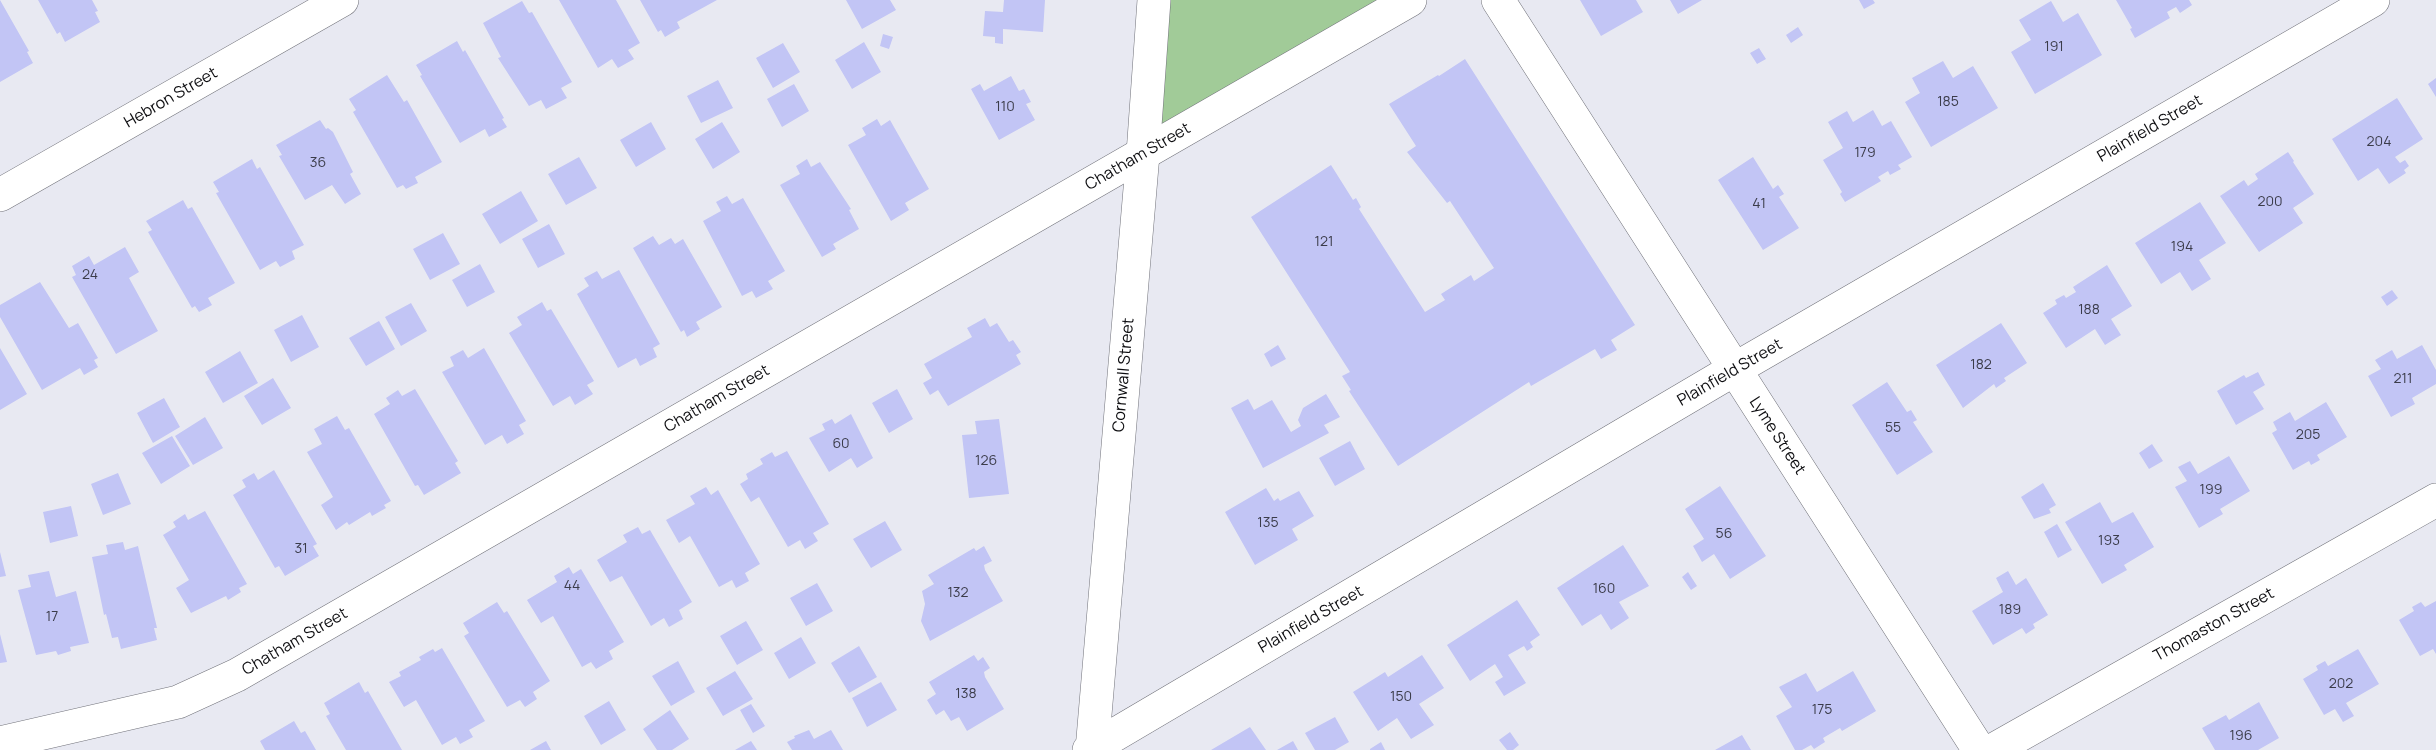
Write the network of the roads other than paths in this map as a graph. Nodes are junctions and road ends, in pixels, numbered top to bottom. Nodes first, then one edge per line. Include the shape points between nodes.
1 (342, 0) edge
2 (1154, 0) edge
3 (1410, 0) edge
4 (1498, 0) edge
5 (2373, 0) edge
6 (1143, 154) junction
7 (0, 195) edge
8 (1735, 369) junction
9 (2436, 500) edge
10 (0, 743) edge
11 (1091, 749) edge
12 (1979, 750) edge
13 (1993, 750) edge

1 - 7 street, Hebron Street
2 - 6 street, Cornwall Street
3 - 6 street, Chatham Street
4 - 8 street, Lyme Street
5 - 8 street, Plainfield Street
6 - 10 street, Chatham Street via 237,675 178,702
6 - 11 street, Cornwall Street
8 - 11 street, Plainfield Street
8 - 12 street, Lyme Street
9 - 13 street, Thomaston Street

